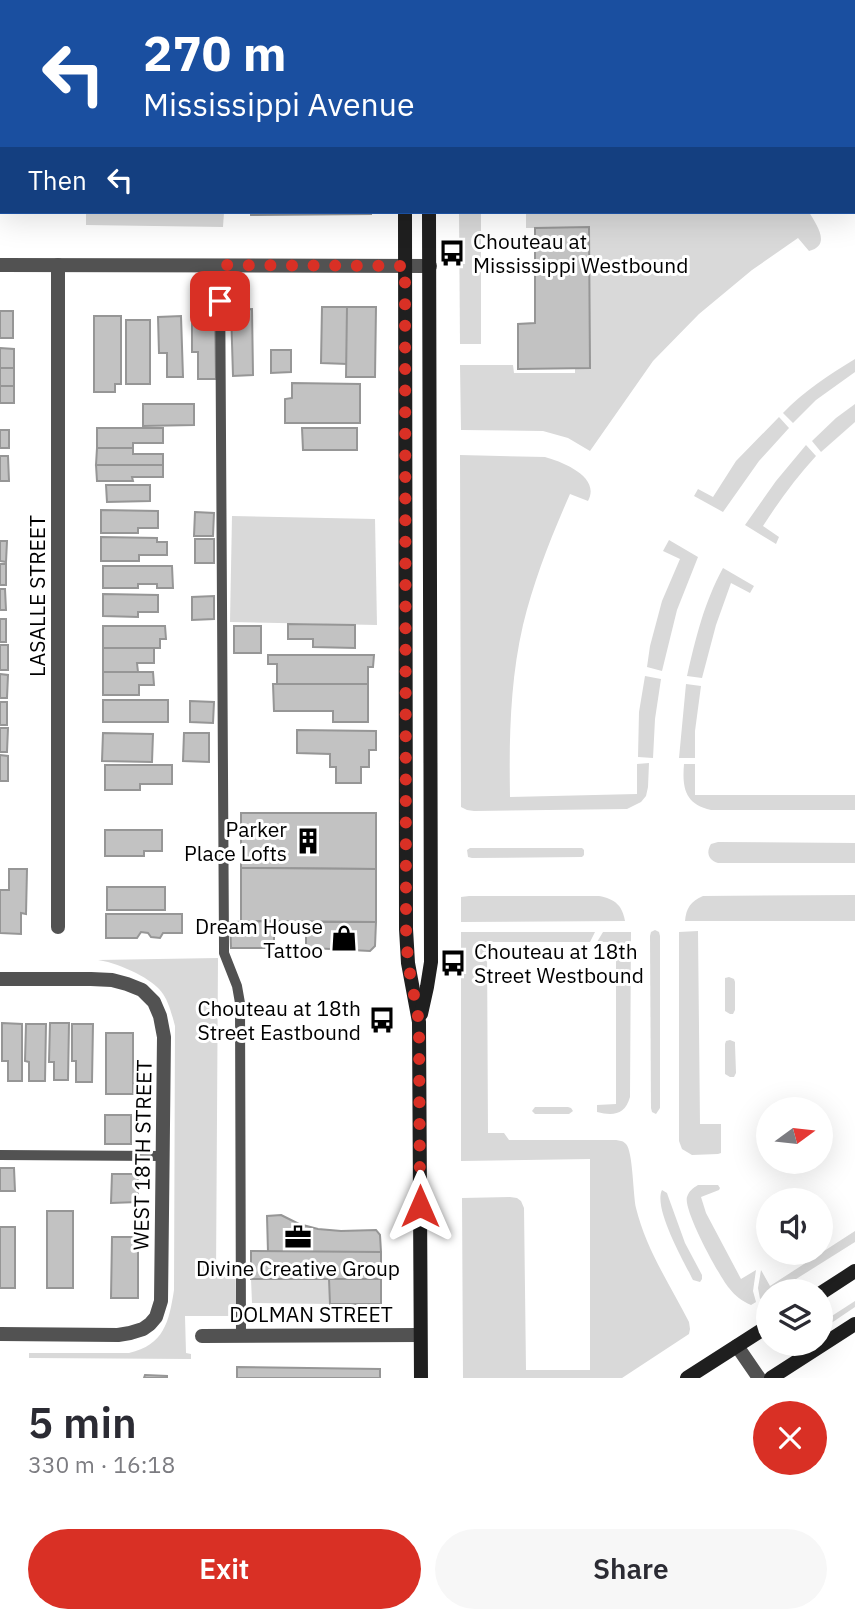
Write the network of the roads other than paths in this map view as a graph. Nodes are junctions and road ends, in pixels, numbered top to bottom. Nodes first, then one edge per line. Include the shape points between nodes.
1 (405, 214) edge
2 (429, 214) edge
3 (0, 265) edge
4 (58, 265) junction
5 (220, 265) junction
6 (405, 266) junction
7 (430, 266) junction
8 (58, 927) dead end
9 (0, 979) edge
10 (419, 1022) junction
11 (0, 1155) edge
12 (162, 1156) junction
13 (855, 1272) edge
14 (833, 1286) edge
15 (855, 1324) edge
16 (0, 1334) edge
17 (756, 1334) edge
18 (241, 1335) junction
19 (420, 1335) junction
20 (202, 1336) dead end
21 (737, 1346) junction
22 (421, 1378) edge
23 (687, 1378) edge
24 (759, 1378) edge
25 (771, 1378) edge

1 - 6 main road
2 - 7 main road
3 - 4 street
4 - 5 street
4 - 8 street, LASALLE STREET
5 - 6 street
5 - 18 lane via 224,953 240,1003
6 - 7 street
6 - 10 main road via 406,929
7 - 10 main road via 430,962
9 - 12 street, WEST 18TH STREET via 112,981 142,990 154,1002 164,1037
10 - 19 main road
11 - 12 lane
12 - 16 street, WEST 18TH STREET via 162,1301 150,1324 118,1335
13 - 14 main road
15 - 25 main road
17 - 21 main road
18 - 19 street, DOLMAN STREET
18 - 20 street, DOLMAN STREET
19 - 22 main road
21 - 23 main road
21 - 24 street

